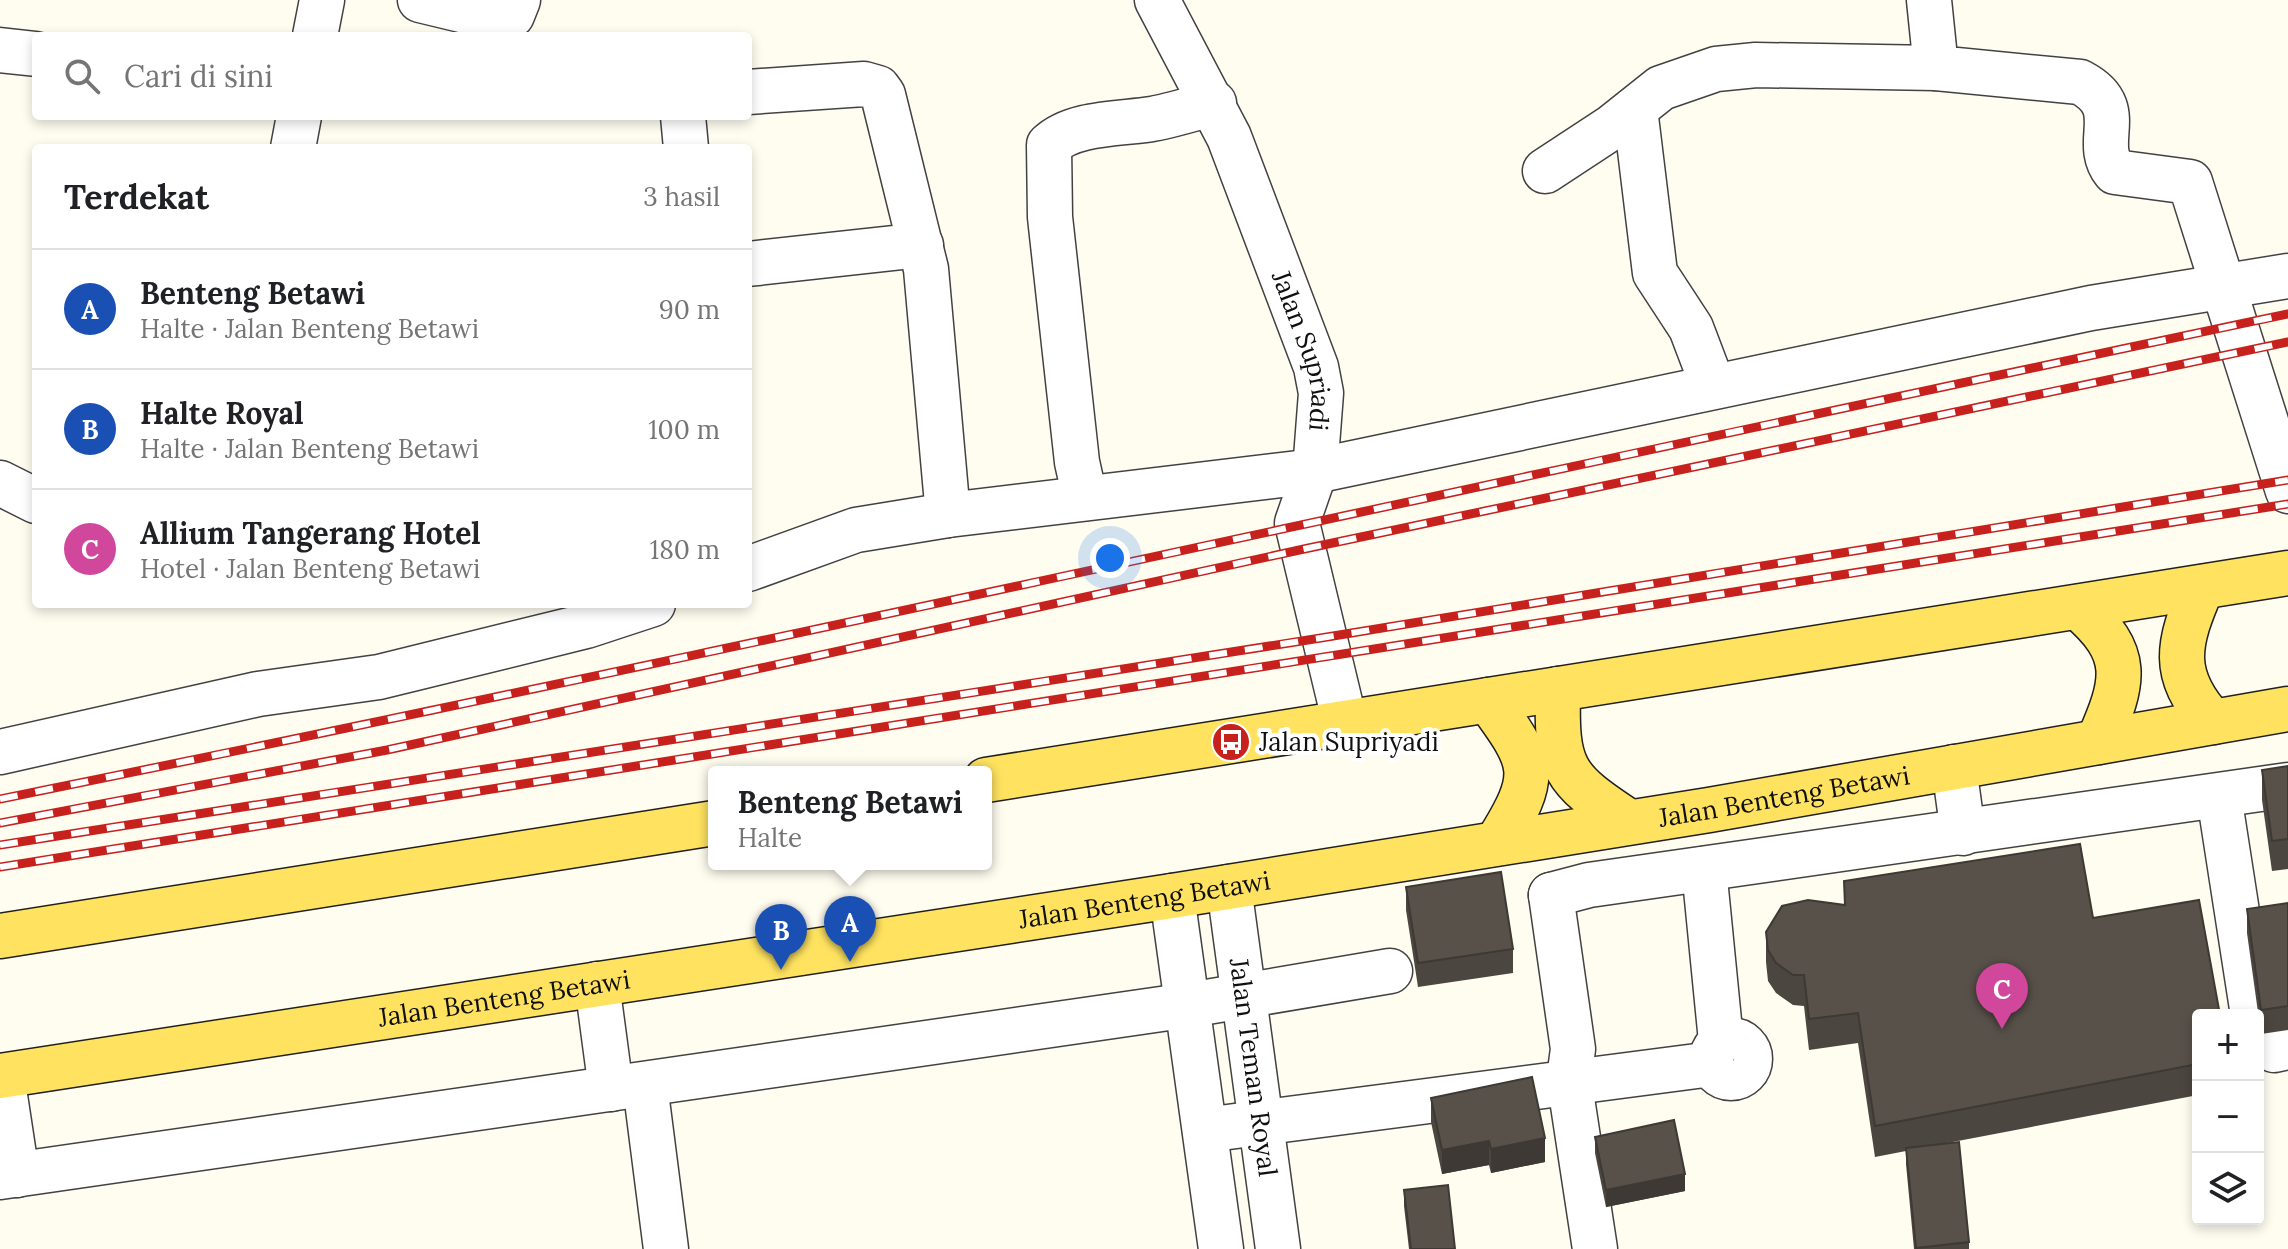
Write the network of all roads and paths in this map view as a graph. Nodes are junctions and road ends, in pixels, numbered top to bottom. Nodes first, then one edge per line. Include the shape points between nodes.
1 (322, 0) edge
2 (420, 0) edge
3 (518, 0) edge
4 (1157, 0) edge
5 (1929, 0) edge
6 (316, 32) edge
7 (0, 50) edge
8 (32, 54) edge
9 (1936, 68) junction
10 (752, 92) edge
11 (1214, 103) junction
12 (1635, 109) junction
13 (298, 120) edge
14 (683, 120) edge
15 (294, 144) edge
16 (686, 144) edge
17 (1545, 171) dead end
18 (921, 245) junction
19 (752, 264) edge
20 (2288, 276) edge
21 (2224, 287) junction
22 (1713, 386) junction
23 (1315, 471) junction
24 (0, 483) edge
25 (2288, 491) edge
26 (1085, 498) junction
27 (32, 499) edge
28 (948, 515) junction
29 (752, 568) edge
30 (2288, 573) edge
31 (2202, 587) junction
32 (2078, 607) junction
33 (641, 608) edge
34 (1558, 689) junction
35 (1488, 700) junction
36 (2288, 709) edge
37 (2213, 722) junction
38 (1345, 723) junction
39 (2098, 742) junction
40 (0, 752) edge
41 (1954, 767) junction
42 (992, 779) edge
43 (2288, 785) edge
44 (2219, 796) junction
45 (1629, 822) junction
46 (708, 824) edge
47 (1576, 831) junction
48 (1963, 833) junction
49 (1497, 843) junction
50 (1704, 869) junction
51 (1229, 887) junction
52 (1570, 890) junction
53 (1172, 896) junction
54 (0, 936) edge
55 (1390, 971) dead end
56 (597, 984) junction
57 (1245, 995) junction
58 (1189, 1005) junction
59 (2272, 1037) edge
60 (1251, 1041) junction
61 (1195, 1050) junction
62 (1, 1076) edge
63 (1569, 1079) junction
64 (628, 1087) junction
65 (1262, 1122) junction
66 (1205, 1130) junction
67 (8, 1176) edge
68 (666, 1249) edge
69 (1221, 1249) edge
70 (1278, 1249) edge
71 (1595, 1249) edge

1 - 6 street
2 - 3 street via 503,20 512,15
4 - 11 street, Jalan Supriadi
5 - 9 street
7 - 8 street
9 - 12 street via 1716,69 1661,88
9 - 21 street via 2080,82 2098,91 2106,107 2108,163 2124,176 2190,182
10 - 18 street via 864,84 878,88
11 - 23 street, Jalan Supriadi via 1316,367 1321,393
11 - 26 street via 1058,137 1049,145 1050,217
12 - 17 street
12 - 22 street via 1655,273 1691,328
13 - 15 street
14 - 16 street
18 - 19 street
18 - 28 street
20 - 21 street
21 - 22 street via 2091,308
21 - 25 street
22 - 23 street
23 - 26 street
23 - 38 street, Jalan Supriadi via 1297,523
24 - 27 street
26 - 28 street
28 - 29 street via 856,530
30 - 31 main road
31 - 32 main road
31 - 37 main road via 2182,645 2183,677
32 - 34 main road
32 - 39 main road via 2104,629 2117,657 2114,707
33 - 40 street via 379,677 258,694
34 - 35 main road
34 - 45 main road via 1558,749 1567,773 1589,796
35 - 38 main road
35 - 49 main road via 1524,751 1527,771 1518,811
36 - 37 main road, Jalan Benteng Betawi
37 - 39 main road, Jalan Benteng Betawi
38 - 42 main road
39 - 41 main road, Jalan Benteng Betawi
41 - 45 main road, Jalan Benteng Betawi
41 - 48 street
43 - 44 street
44 - 48 street
44 - 59 street
45 - 47 main road, Jalan Benteng Betawi
46 - 54 main road
47 - 49 main road, Jalan Benteng Betawi
47 - 52 street
48 - 50 street
49 - 51 main road, Jalan Benteng Betawi
50 - 52 street
50 - 63 street via 1716,1053
51 - 53 main road, Jalan Benteng Betawi
51 - 57 street, Jalan Teman Royal
52 - 63 street
53 - 56 main road, Jalan Benteng Betawi
53 - 58 street
55 - 57 street
56 - 62 main road, Jalan Benteng Betawi
56 - 64 street
57 - 58 street
57 - 60 street, Jalan Teman Royal
58 - 61 street
58 - 64 street
60 - 61 street
60 - 65 street, Jalan Teman Royal
61 - 66 street
62 - 67 street
63 - 65 street
63 - 71 street
64 - 67 street
64 - 68 street via 661,1206
65 - 66 street
65 - 70 street, Jalan Teman Royal
66 - 69 street

